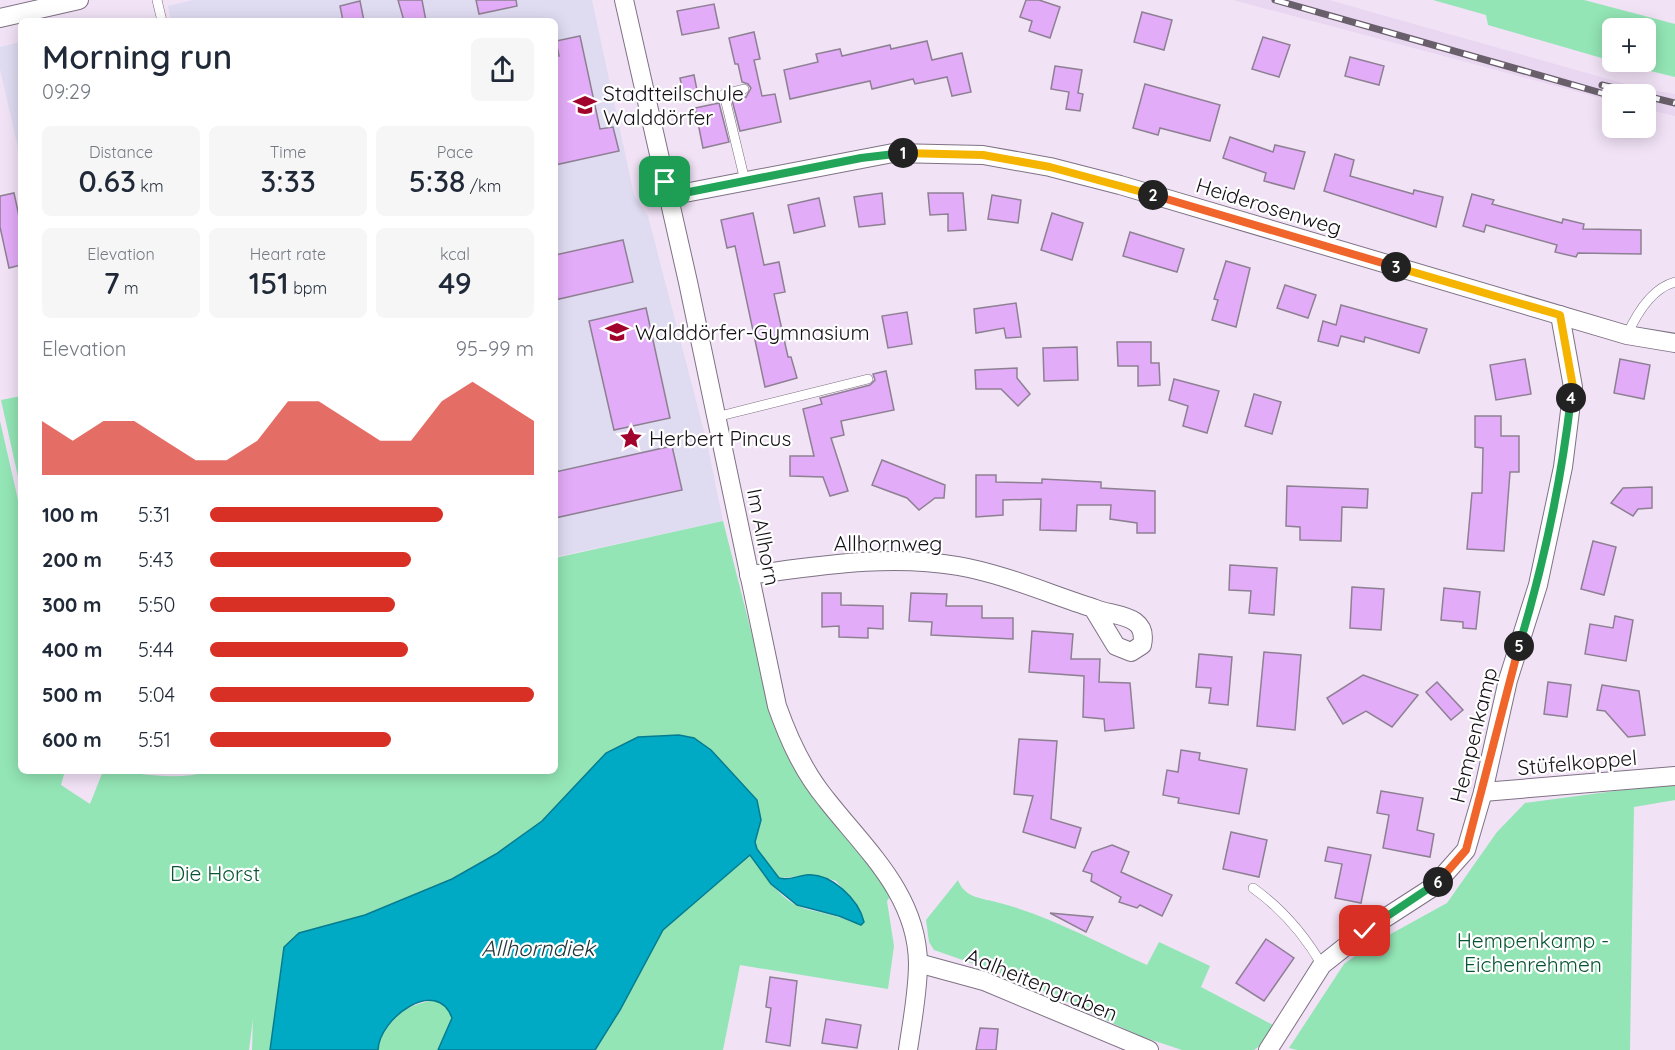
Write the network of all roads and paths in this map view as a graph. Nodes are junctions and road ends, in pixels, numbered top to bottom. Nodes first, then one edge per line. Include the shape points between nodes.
1 (79, 0) edge
2 (157, 0) edge
3 (624, 0) edge
4 (0, 18) edge
5 (161, 18) edge
6 (744, 89) dead end
7 (746, 181) junction
8 (669, 196) junction
9 (1675, 282) edge
10 (1560, 315) junction
11 (1627, 335) junction
12 (1675, 343) edge
13 (868, 379) dead end
14 (716, 417) junction
15 (749, 575) junction
16 (1093, 608) dead end
17 (1675, 776) edge
18 (1483, 792) junction
19 (1253, 888) dead end
20 (918, 963) junction
21 (1322, 965) junction
22 (908, 1050) edge
23 (1149, 1050) edge
24 (1268, 1050) edge

1 - 4 street
2 - 5 lane
3 - 8 street, Im Allhorn
6 - 7 lane via 724,94
7 - 8 street, Heiderosenweg
7 - 10 street, Heiderosenweg via 893,153 983,155 1120,185
8 - 14 street, Im Allhorn
9 - 11 lane via 1650,300
10 - 11 street, Heiderosenweg
10 - 18 street, Hempenkamp via 1573,387 1563,467 1538,585 1508,680
11 - 12 street, Heiderosenweg
13 - 14 lane
14 - 15 street, Im Allhorn
15 - 16 street, Allhornweg via 861,562 925,562 960,566
15 - 20 street, Im Allhorn via 774,696 791,747 824,797 896,886 906,906
17 - 18 street, Stüfelkoppel
18 - 21 street, Hempenkamp via 1466,850 1433,887 1365,931
19 - 21 lane via 1291,923
20 - 22 street, Im Allhorn
20 - 23 street, Aalheitengraben via 984,981
21 - 24 street, Hempenkamp

